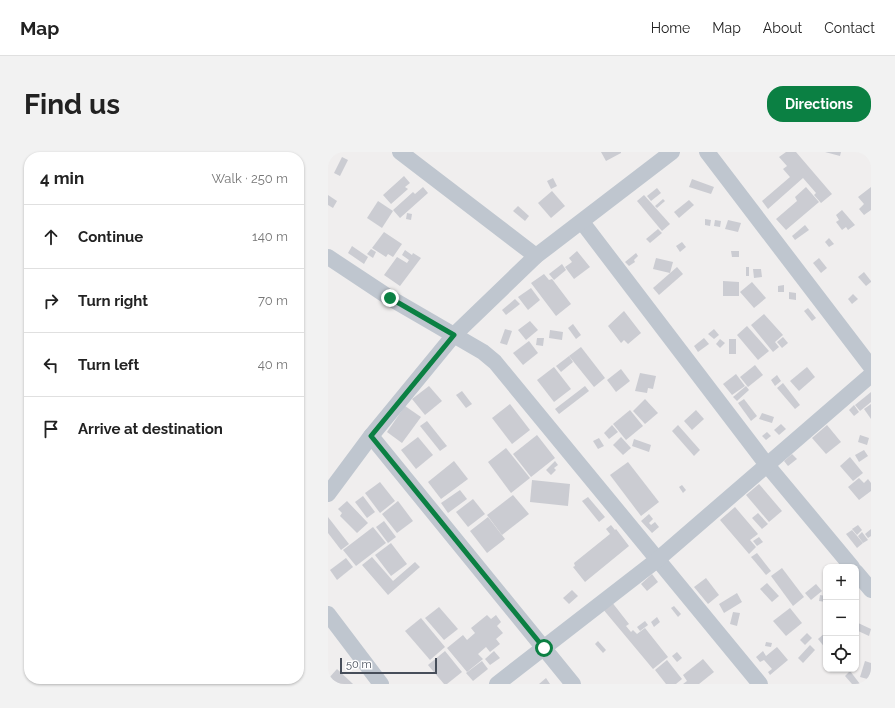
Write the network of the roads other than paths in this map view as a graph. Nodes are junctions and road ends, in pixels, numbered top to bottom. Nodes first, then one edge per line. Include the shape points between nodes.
1 (400, 152) edge
2 (672, 152) edge
3 (707, 152) edge
4 (582, 222) junction
5 (536, 256) junction
6 (328, 258) edge
7 (454, 335) junction
8 (871, 367) edge
9 (871, 375) edge
10 (371, 436) junction
11 (767, 466) junction
12 (328, 494) edge
13 (657, 560) junction
14 (849, 564) edge
15 (859, 576) edge
16 (871, 590) edge
17 (328, 614) edge
18 (544, 648) junction
19 (381, 684) edge
20 (497, 684) edge
21 (573, 684) edge
22 (760, 684) edge

1 - 5 street
2 - 4 street
3 - 8 street
4 - 5 street
4 - 11 street
5 - 7 street
6 - 7 street
7 - 10 street
7 - 13 street via 495,362
9 - 11 street
10 - 12 street
10 - 18 street
11 - 13 street
11 - 14 street
13 - 18 street
13 - 22 street
15 - 16 street
17 - 19 street
18 - 20 street
18 - 21 street

